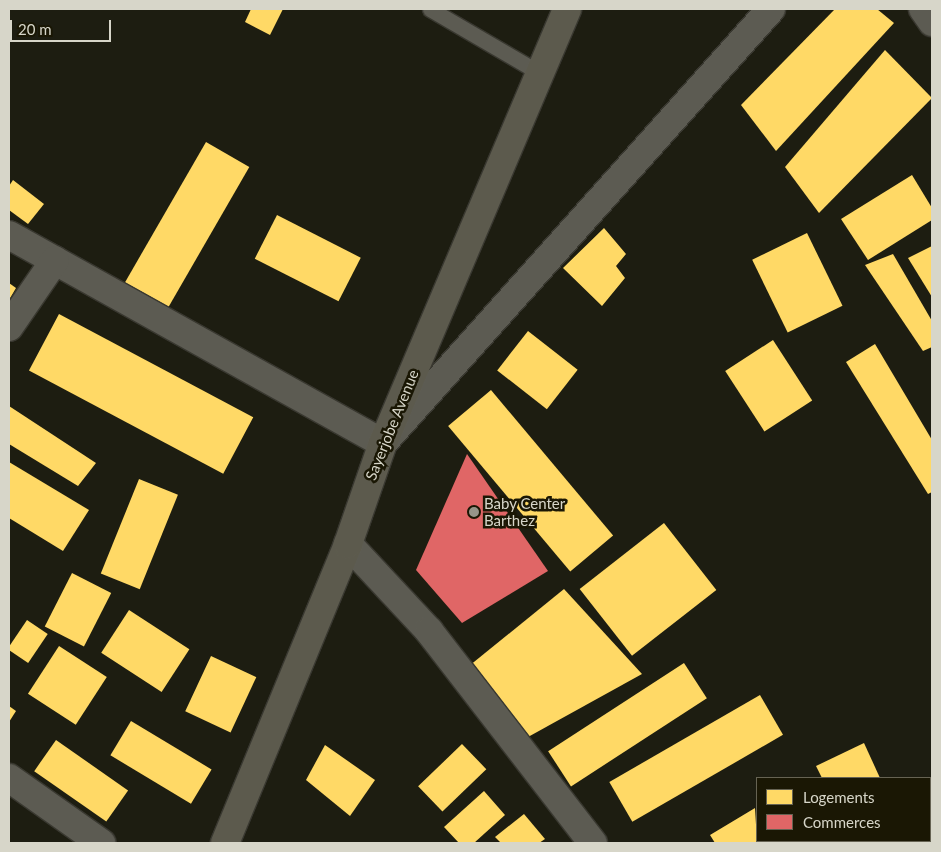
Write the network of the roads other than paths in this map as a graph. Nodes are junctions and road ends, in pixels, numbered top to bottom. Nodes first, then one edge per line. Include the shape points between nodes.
1 (430, 9) edge
2 (567, 9) edge
3 (771, 9) edge
4 (922, 9) edge
5 (932, 22) edge
6 (540, 73) junction
7 (9, 235) edge
8 (55, 260) junction
9 (9, 326) edge
10 (383, 443) junction
11 (348, 544) junction
12 (9, 778) edge
13 (101, 843) edge
14 (225, 843) edge
15 (593, 843) edge

1 - 6 lane
2 - 6 main road, Sayerjobe Avenue
3 - 10 street
4 - 5 street
6 - 10 main road, Sayerjobe Avenue
7 - 8 street
8 - 9 street
8 - 10 street
10 - 11 main road, Sayerjobe Avenue
11 - 14 main road, Sayerjobe Avenue
11 - 15 street via 429,631 547,779
12 - 13 street

